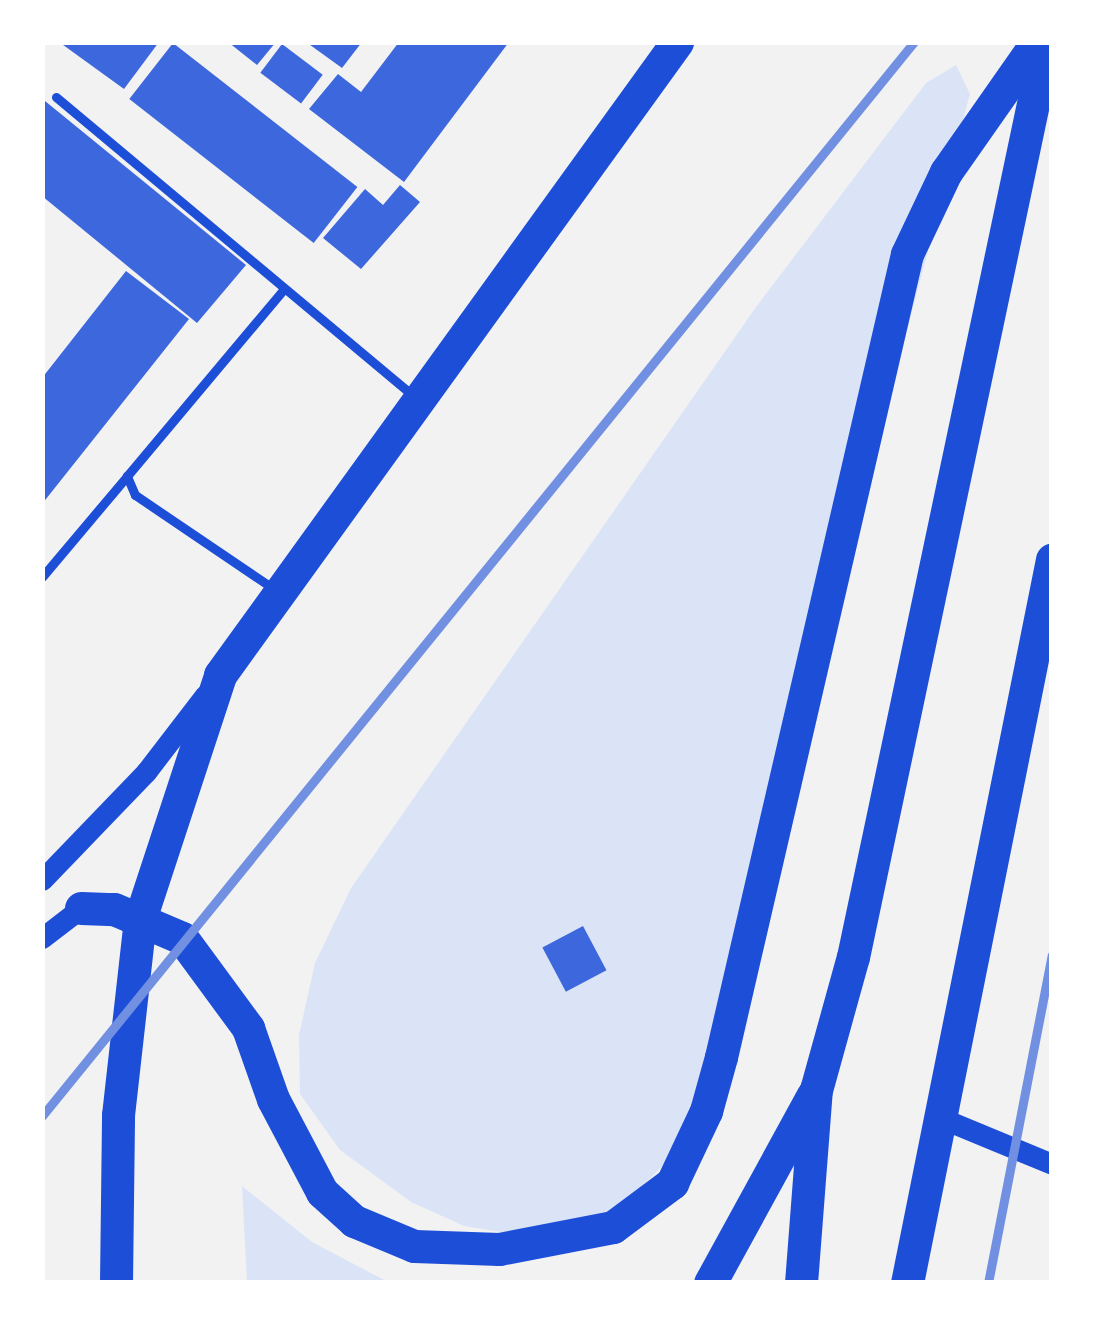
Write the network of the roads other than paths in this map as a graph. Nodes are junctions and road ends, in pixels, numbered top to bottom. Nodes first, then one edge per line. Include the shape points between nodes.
1 (677, 42) edge
2 (1042, 42) edge
3 (56, 97) dead end
4 (283, 290) junction
5 (416, 398) junction
6 (127, 476) junction
7 (1052, 559) edge
8 (42, 577) edge
9 (278, 592) junction
10 (220, 675) junction
11 (42, 880) edge
12 (81, 908) joint
13 (140, 920) junction
14 (42, 938) edge
15 (815, 1090) junction
16 (941, 1118) junction
17 (1052, 1164) edge
18 (116, 1283) edge
19 (710, 1283) edge
20 (801, 1283) edge
21 (907, 1283) edge

1 - 5 highway
2 - 13 highway via 946,172 907,254 721,1057 672,1183 613,1227 499,1249 414,1246 354,1221 322,1192 296,1148 248,1028 182,938
2 - 15 highway via 853,957
3 - 4 lane via 177,191
4 - 5 lane
4 - 6 lane
5 - 9 highway
6 - 8 lane
6 - 9 lane via 135,495
7 - 16 highway
9 - 10 highway
10 - 11 street via 146,772
10 - 13 highway
12 - 13 highway
12 - 14 street
13 - 18 highway via 118,1115
15 - 19 highway
15 - 20 highway
16 - 17 street
16 - 21 highway

